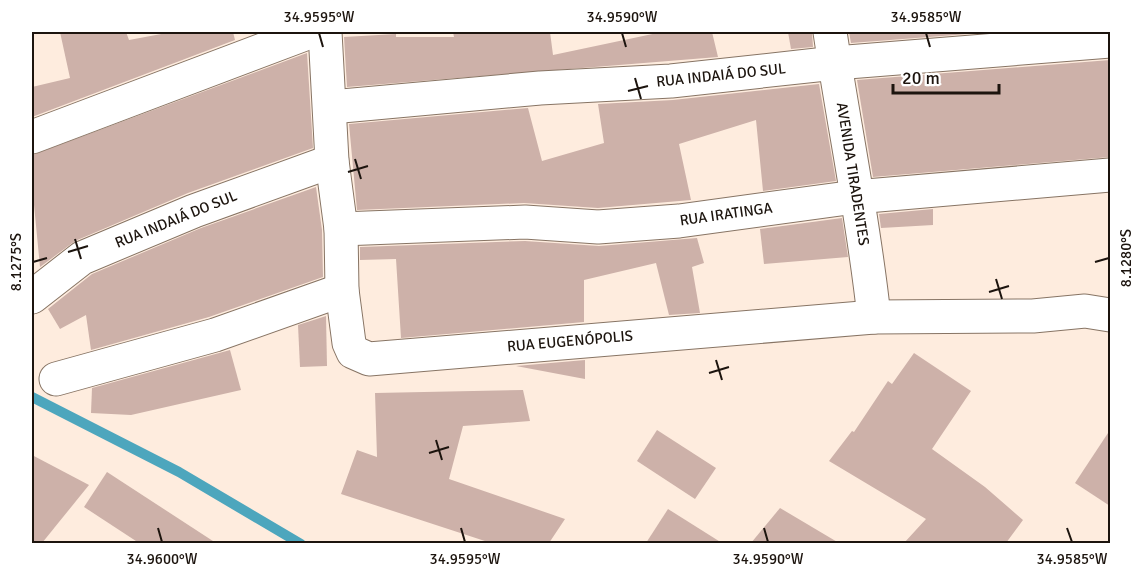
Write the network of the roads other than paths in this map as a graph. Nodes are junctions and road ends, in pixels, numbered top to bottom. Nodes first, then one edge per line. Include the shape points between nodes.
1 (310, 32) edge
2 (326, 32) edge
3 (830, 32) edge
4 (1110, 41) edge
5 (835, 63) junction
6 (331, 107) junction
7 (32, 137) edge
8 (332, 161) junction
9 (1110, 175) edge
10 (855, 197) junction
11 (341, 229) junction
12 (342, 290) junction
13 (32, 297) edge
14 (1110, 315) edge
15 (873, 317) junction
16 (56, 378) dead end

1 - 7 street
2 - 6 street, RUA EUGENÓPOLIS
3 - 5 street, AVENIDA TIRADENTES
4 - 5 street, RUA INDAIÁ DO SUL
5 - 6 street, RUA INDAIÁ DO SUL via 671,81 540,88
5 - 10 street, AVENIDA TIRADENTES
6 - 8 street, RUA EUGENÓPOLIS
8 - 11 street, RUA EUGENÓPOLIS
8 - 13 street, RUA INDAIÁ DO SUL via 194,211 82,258
9 - 10 street, RUA IRATINGA
10 - 11 street, RUA IRATINGA via 679,221 598,227 504,222
10 - 15 street, AVENIDA TIRADENTES
11 - 12 street, RUA EUGENÓPOLIS
12 - 15 street, RUA EUGENÓPOLIS via 349,343 353,352 369,358
12 - 16 street via 215,335
14 - 15 street, RUA EUGENÓPOLIS via 1085,311 1033,316

